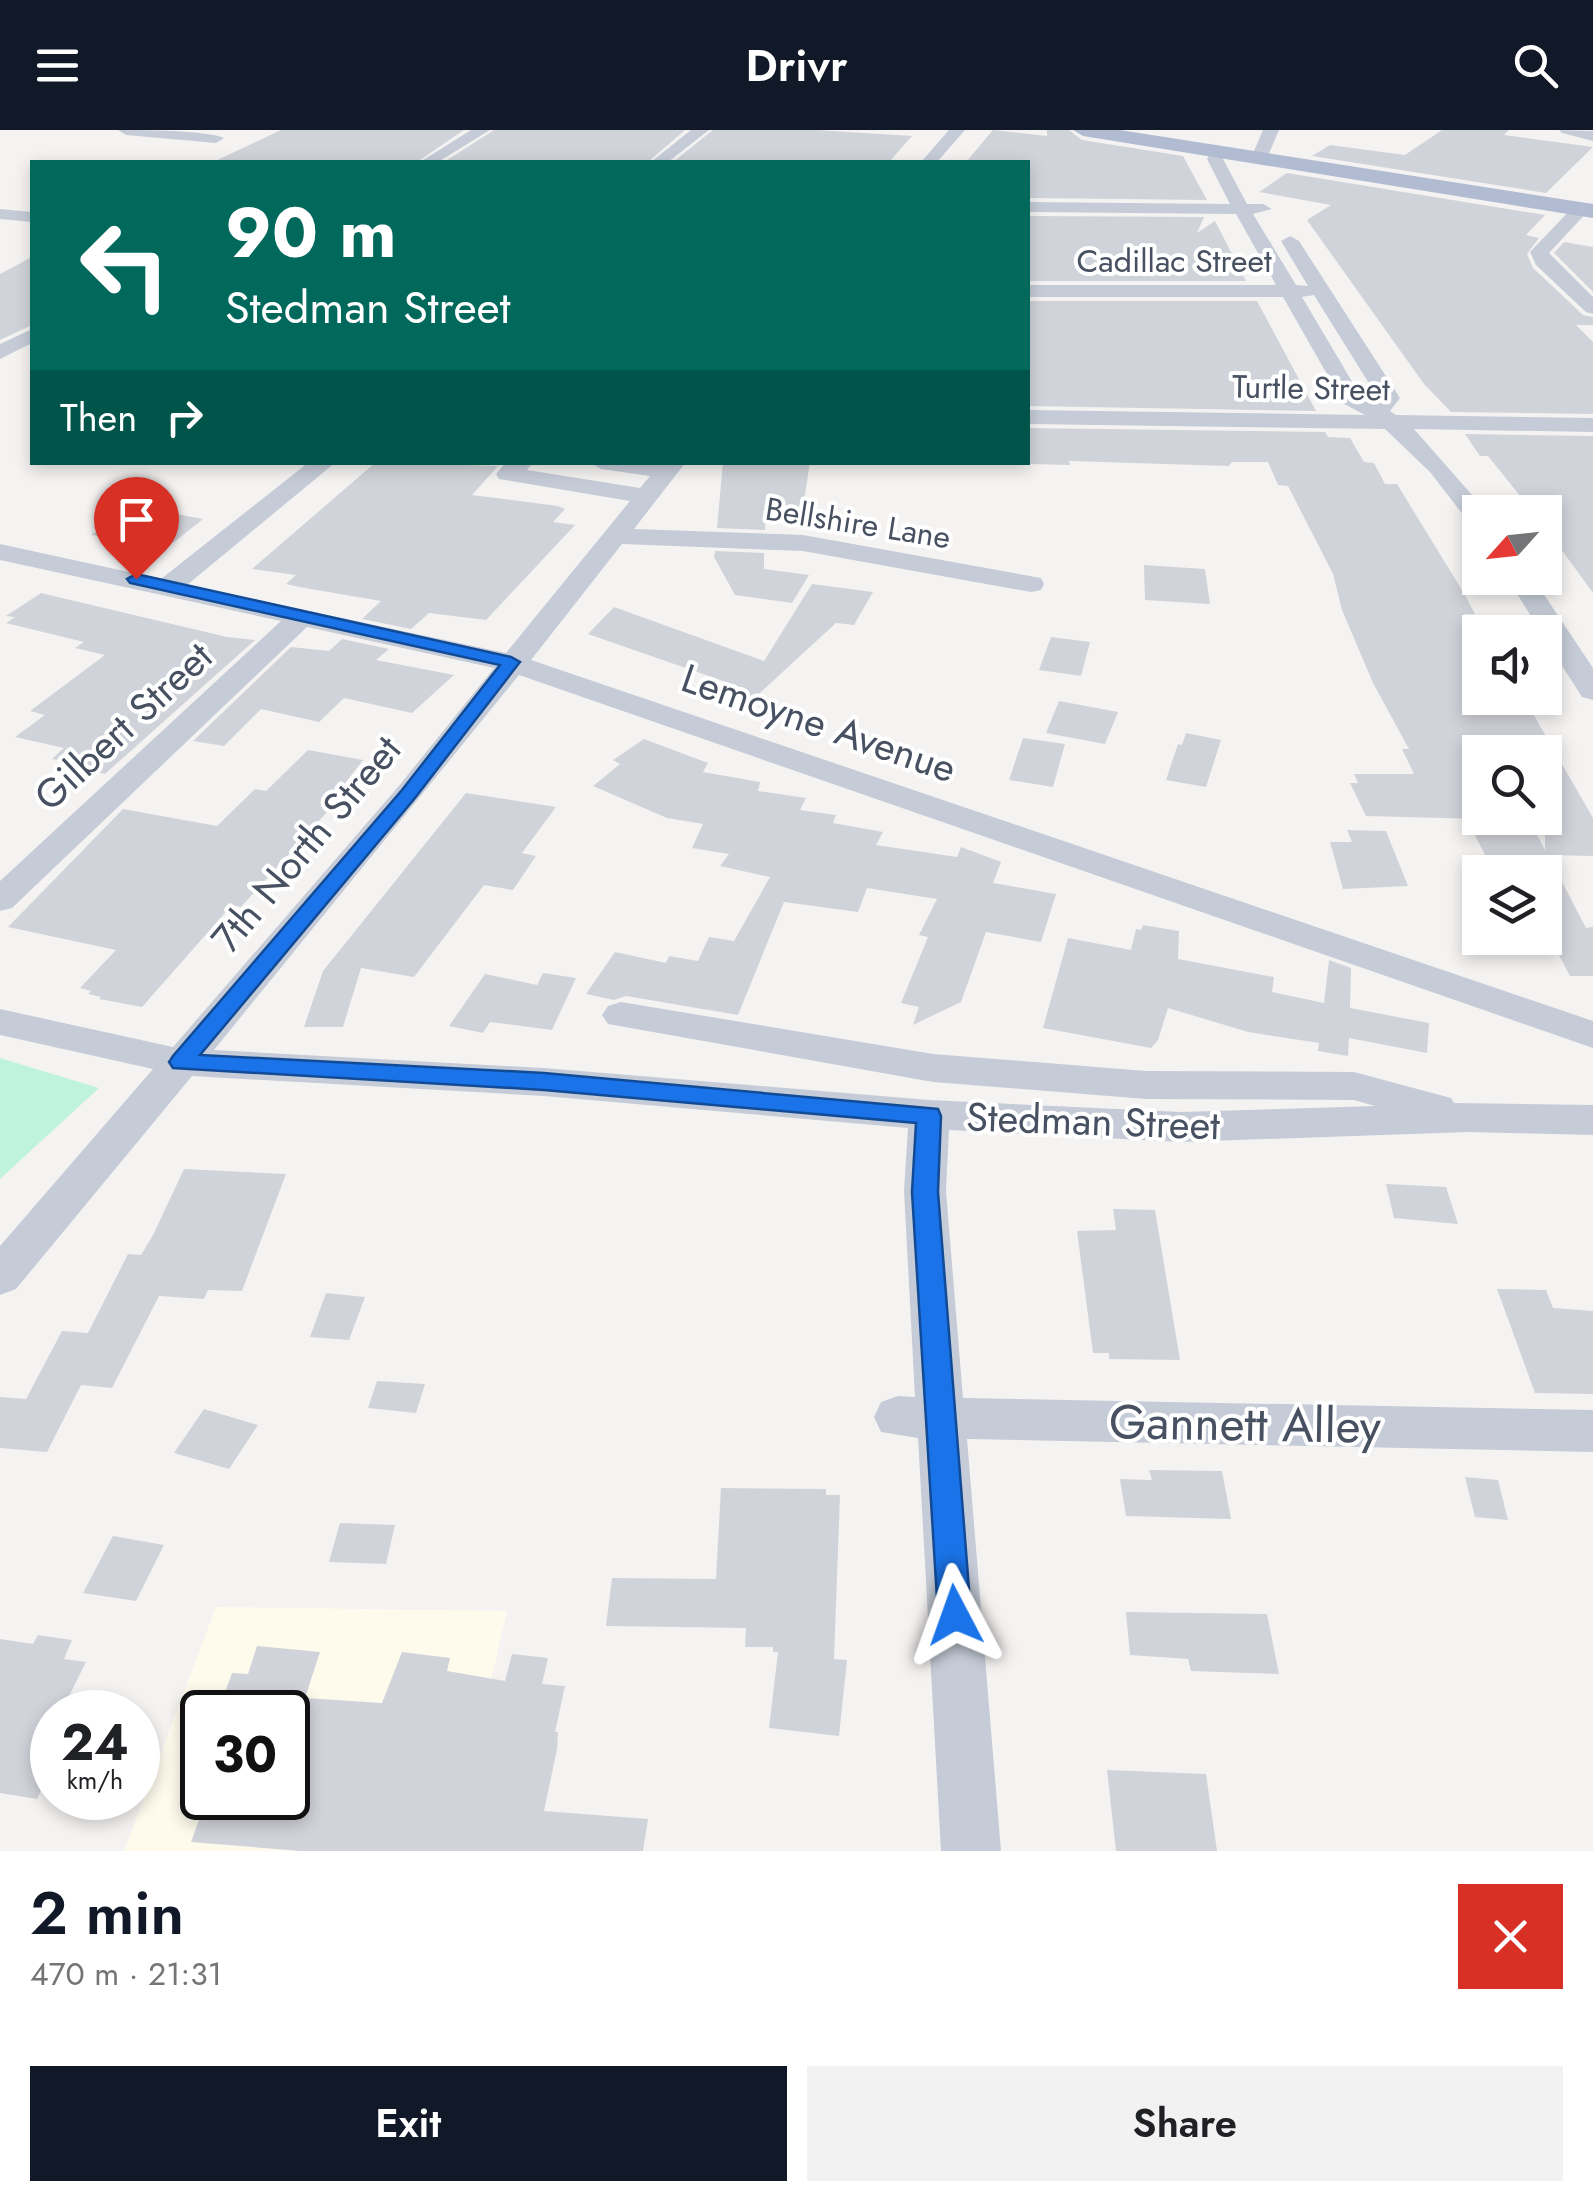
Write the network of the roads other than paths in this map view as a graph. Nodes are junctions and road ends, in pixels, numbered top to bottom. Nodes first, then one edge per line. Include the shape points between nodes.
1 (126, 130) edge
2 (232, 130) edge
3 (482, 130) edge
4 (701, 130) edge
5 (957, 130) edge
6 (1083, 130) edge
7 (1271, 130) edge
8 (1567, 130) edge
9 (1591, 136) edge
10 (216, 138) junction
11 (181, 154) dead end
12 (1239, 154) junction
13 (431, 160) edge
14 (662, 160) edge
15 (931, 160) edge
16 (1030, 207) edge
17 (1244, 209) junction
18 (1270, 209) junction
19 (1587, 210) edge
20 (0, 214) edge
21 (30, 217) edge
22 (1030, 291) edge
23 (1289, 291) junction
24 (1320, 291) junction
25 (1593, 308) edge
26 (30, 335) edge
27 (0, 353) edge
28 (1384, 416) junction
29 (1030, 417) edge
30 (1593, 425) edge
31 (320, 465) edge
32 (518, 465) edge
33 (642, 465) edge
34 (670, 467) edge
35 (645, 496) junction
36 (1462, 498) edge
37 (613, 536) junction
38 (0, 552) edge
39 (1031, 584) dead end
40 (170, 586) junction
41 (1531, 595) edge
42 (304, 615) junction
43 (511, 662) junction
44 (1593, 690) edge
45 (0, 900) edge
46 (621, 1015) dead end
47 (0, 1022) edge
48 (1593, 1036) edge
49 (181, 1062) junction
50 (929, 1116) junction
51 (1468, 1116) junction
52 (1593, 1120) edge
53 (0, 1277) edge
54 (919, 1418) junction
55 (1593, 1432) edge
56 (971, 1851) edge

1 - 10 street
2 - 10 street
3 - 13 street
4 - 14 street
5 - 15 street
6 - 12 main road
7 - 12 street
8 - 9 street
10 - 11 street
12 - 17 street via 1215,159
12 - 18 street
12 - 19 main road
16 - 17 street
17 - 18 street
17 - 23 street
18 - 24 street
19 - 25 street via 1539,252
20 - 21 street
22 - 23 street, Cadillac Street
23 - 24 street, Cadillac Street
23 - 28 street via 1352,400
24 - 28 street via 1389,398
26 - 27 street
28 - 29 street, Turtle Street
28 - 30 street, Turtle Street
28 - 36 street
31 - 40 street
32 - 35 street via 508,474
33 - 34 street
34 - 35 street, 7th North Street
35 - 37 street, 7th North Street
37 - 39 street, Bellshire Lane via 803,543
37 - 43 street, 7th North Street
38 - 40 street, Lemoyne Avenue
40 - 42 street, Lemoyne Avenue
41 - 44 street
42 - 43 street, Lemoyne Avenue
42 - 45 street, Gilbert Street
43 - 48 street, Lemoyne Avenue
43 - 49 street, 7th North Street
46 - 51 street via 933,1068 1146,1085 1354,1086
47 - 49 street, Stedman Street
49 - 50 street, Stedman Street via 544,1082
49 - 53 street, 7th North Street
50 - 51 street, Stedman Street via 1181,1127
50 - 54 street
51 - 52 street, Stedman Street
54 - 55 street, Gannett Alley
54 - 56 street

